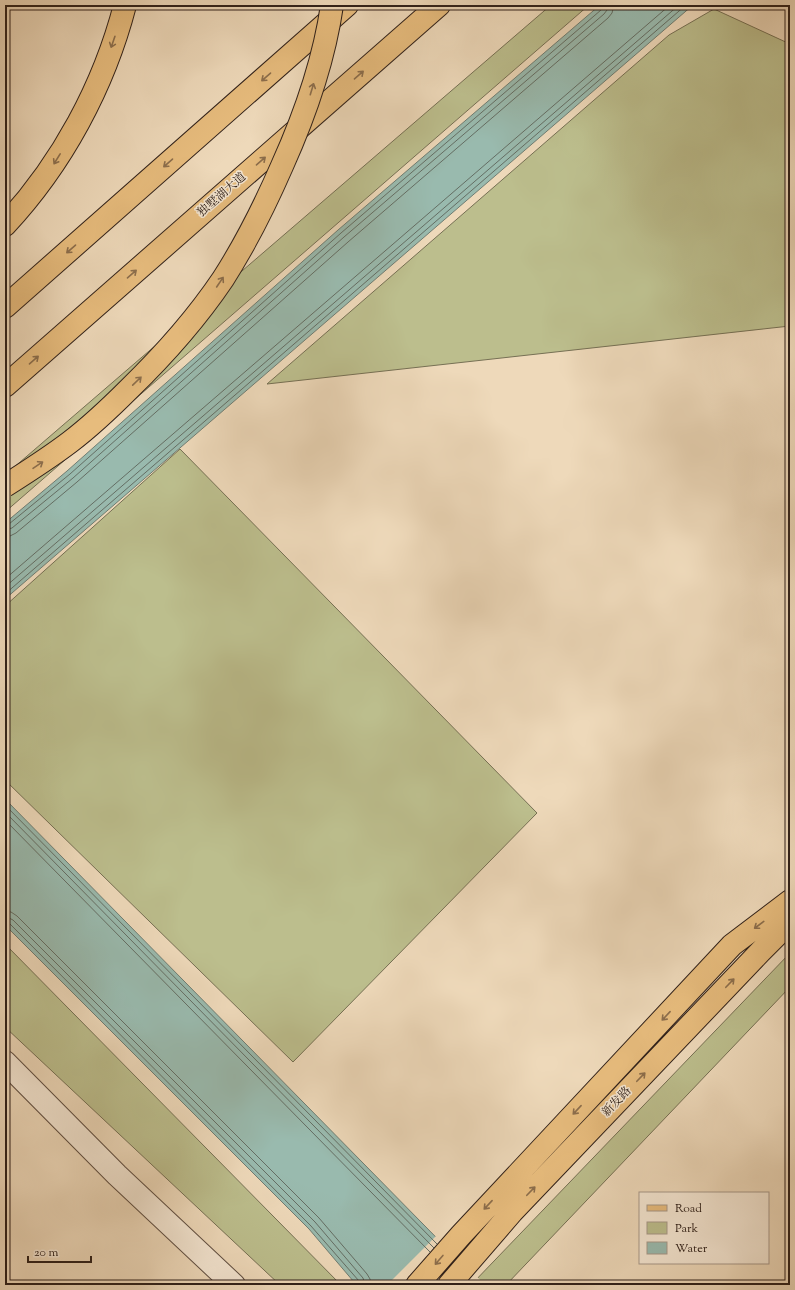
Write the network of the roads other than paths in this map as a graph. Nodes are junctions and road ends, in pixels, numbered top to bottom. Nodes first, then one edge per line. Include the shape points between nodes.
1 (125, 5) edge
2 (332, 5) edge
3 (348, 5) edge
4 (439, 5) edge
5 (5, 225) edge
6 (5, 307) edge
7 (5, 386) edge
8 (5, 486) edge
9 (790, 901) edge
10 (790, 925) edge
11 (5, 1062) edge
12 (234, 1285) edge
13 (417, 1285) edge
14 (449, 1285) edge

1 -> 5 main road via 101,75 78,123 50,169
8 -> 2 main road, bridge via 70,442 113,404 180,335 222,280 274,185 306,110 324,48
3 -> 6 main road
7 -> 4 main road, 独墅湖大道
9 -> 13 main road via 732,945
14 -> 10 main road, 新发路 via 512,1212 761,951
11 - 12 lane via 117,1175

